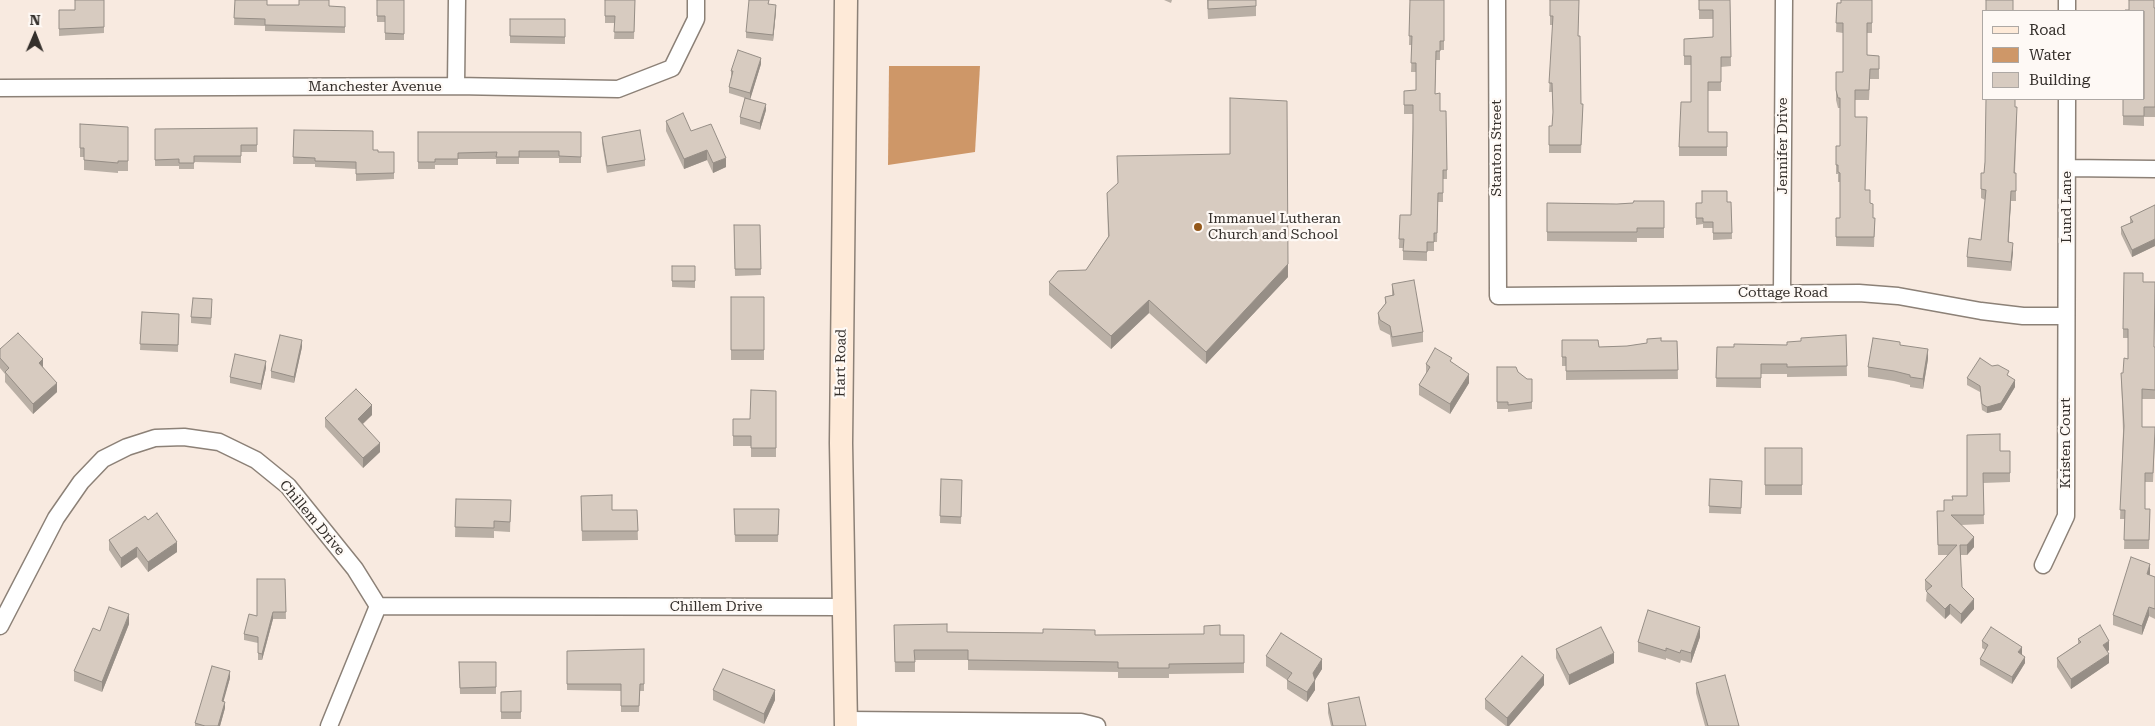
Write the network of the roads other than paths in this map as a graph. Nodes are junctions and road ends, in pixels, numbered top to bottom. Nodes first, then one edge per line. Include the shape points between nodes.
1 (457, 0) edge
2 (696, 0) edge
3 (846, 0) edge
4 (1498, 0) edge
5 (1784, 0) edge
6 (456, 86) junction
7 (0, 88) edge
8 (2067, 100) edge
9 (2067, 168) junction
10 (2155, 168) edge
11 (1782, 292) junction
12 (1498, 296) joint
13 (2066, 316) junction
14 (2043, 565) dead end
15 (378, 606) junction
16 (844, 607) junction
17 (0, 626) edge
18 (846, 723) edge
19 (329, 726) edge
20 (1097, 726) edge

1 - 6 street
2 - 6 street, Manchester Avenue via 696,19 672,68 618,89
3 - 16 street, Hart Road via 840,443
4 - 12 street, Stanton Street
5 - 11 street, Jennifer Drive
6 - 7 street, Manchester Avenue
8 - 9 street, Lund Lane
9 - 10 street
9 - 13 street, Lund Lane
11 - 12 street, Cottage Road
11 - 13 street, Cottage Road via 1898,296 1981,312
13 - 14 street, Kristen Court via 2066,516
15 - 16 street, Chillem Drive
15 - 17 street, Chillem Drive via 355,570 288,486 256,460 219,442 184,437 154,438 103,459 81,482 56,518
15 - 19 street
16 - 18 street, Hart Road
18 - 20 street via 1081,722

